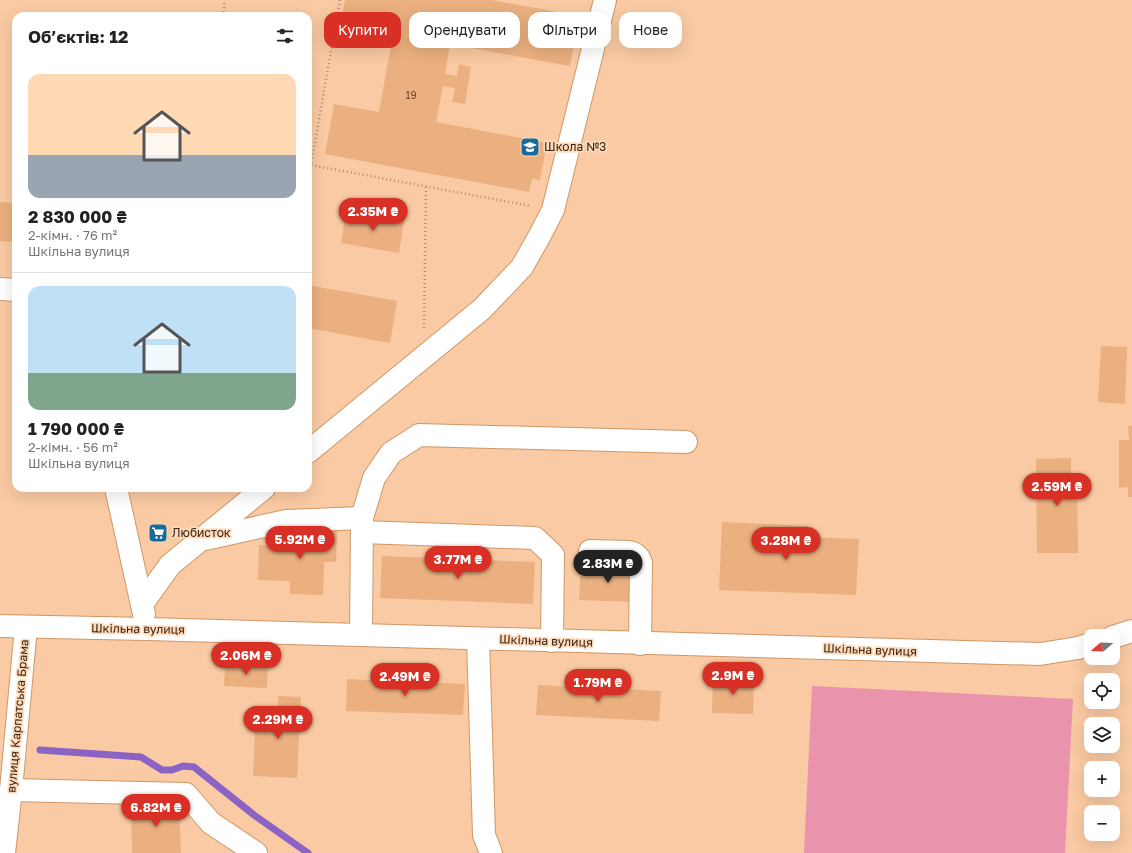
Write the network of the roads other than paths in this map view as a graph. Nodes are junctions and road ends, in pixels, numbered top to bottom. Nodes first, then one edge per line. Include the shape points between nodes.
1 (605, 0) edge
2 (0, 289) edge
3 (12, 290) edge
4 (686, 442) dead end
5 (312, 449) edge
6 (117, 492) edge
7 (259, 492) edge
8 (362, 525) junction
9 (201, 540) junction
10 (590, 551) dead end
11 (142, 604) junction
12 (0, 626) edge
13 (26, 627) junction
14 (147, 629) junction
15 (1132, 630) edge
16 (1120, 634) edge
17 (361, 635) junction
18 (478, 639) junction
19 (552, 641) junction
20 (640, 644) junction
21 (1084, 646) edge
22 (11, 790) junction
23 (4, 853) edge
24 (256, 853) edge
25 (491, 853) edge

1 - 5 street via 553,210 522,267 482,309
2 - 3 street
4 - 8 street via 419,435 391,452 374,478
6 - 11 street
7 - 9 street
8 - 9 street via 286,521
8 - 17 street
8 - 19 street via 535,538 553,555
9 - 11 street via 170,565
10 - 20 street via 632,553 640,559
11 - 14 street
12 - 13 street, Шкільна вулиця
13 - 14 street, Шкільна вулиця
13 - 22 street, вулиця Карпатська Брама
14 - 17 street, Шкільна вулиця
15 - 16 street
17 - 18 street, Шкільна вулиця
18 - 19 street, Шкільна вулиця
18 - 25 street via 484,835
19 - 20 street, Шкільна вулиця
20 - 21 street, Шкільна вулиця via 1040,654
22 - 23 street, вулиця Карпатська Брама
22 - 24 street via 186,794 212,823

